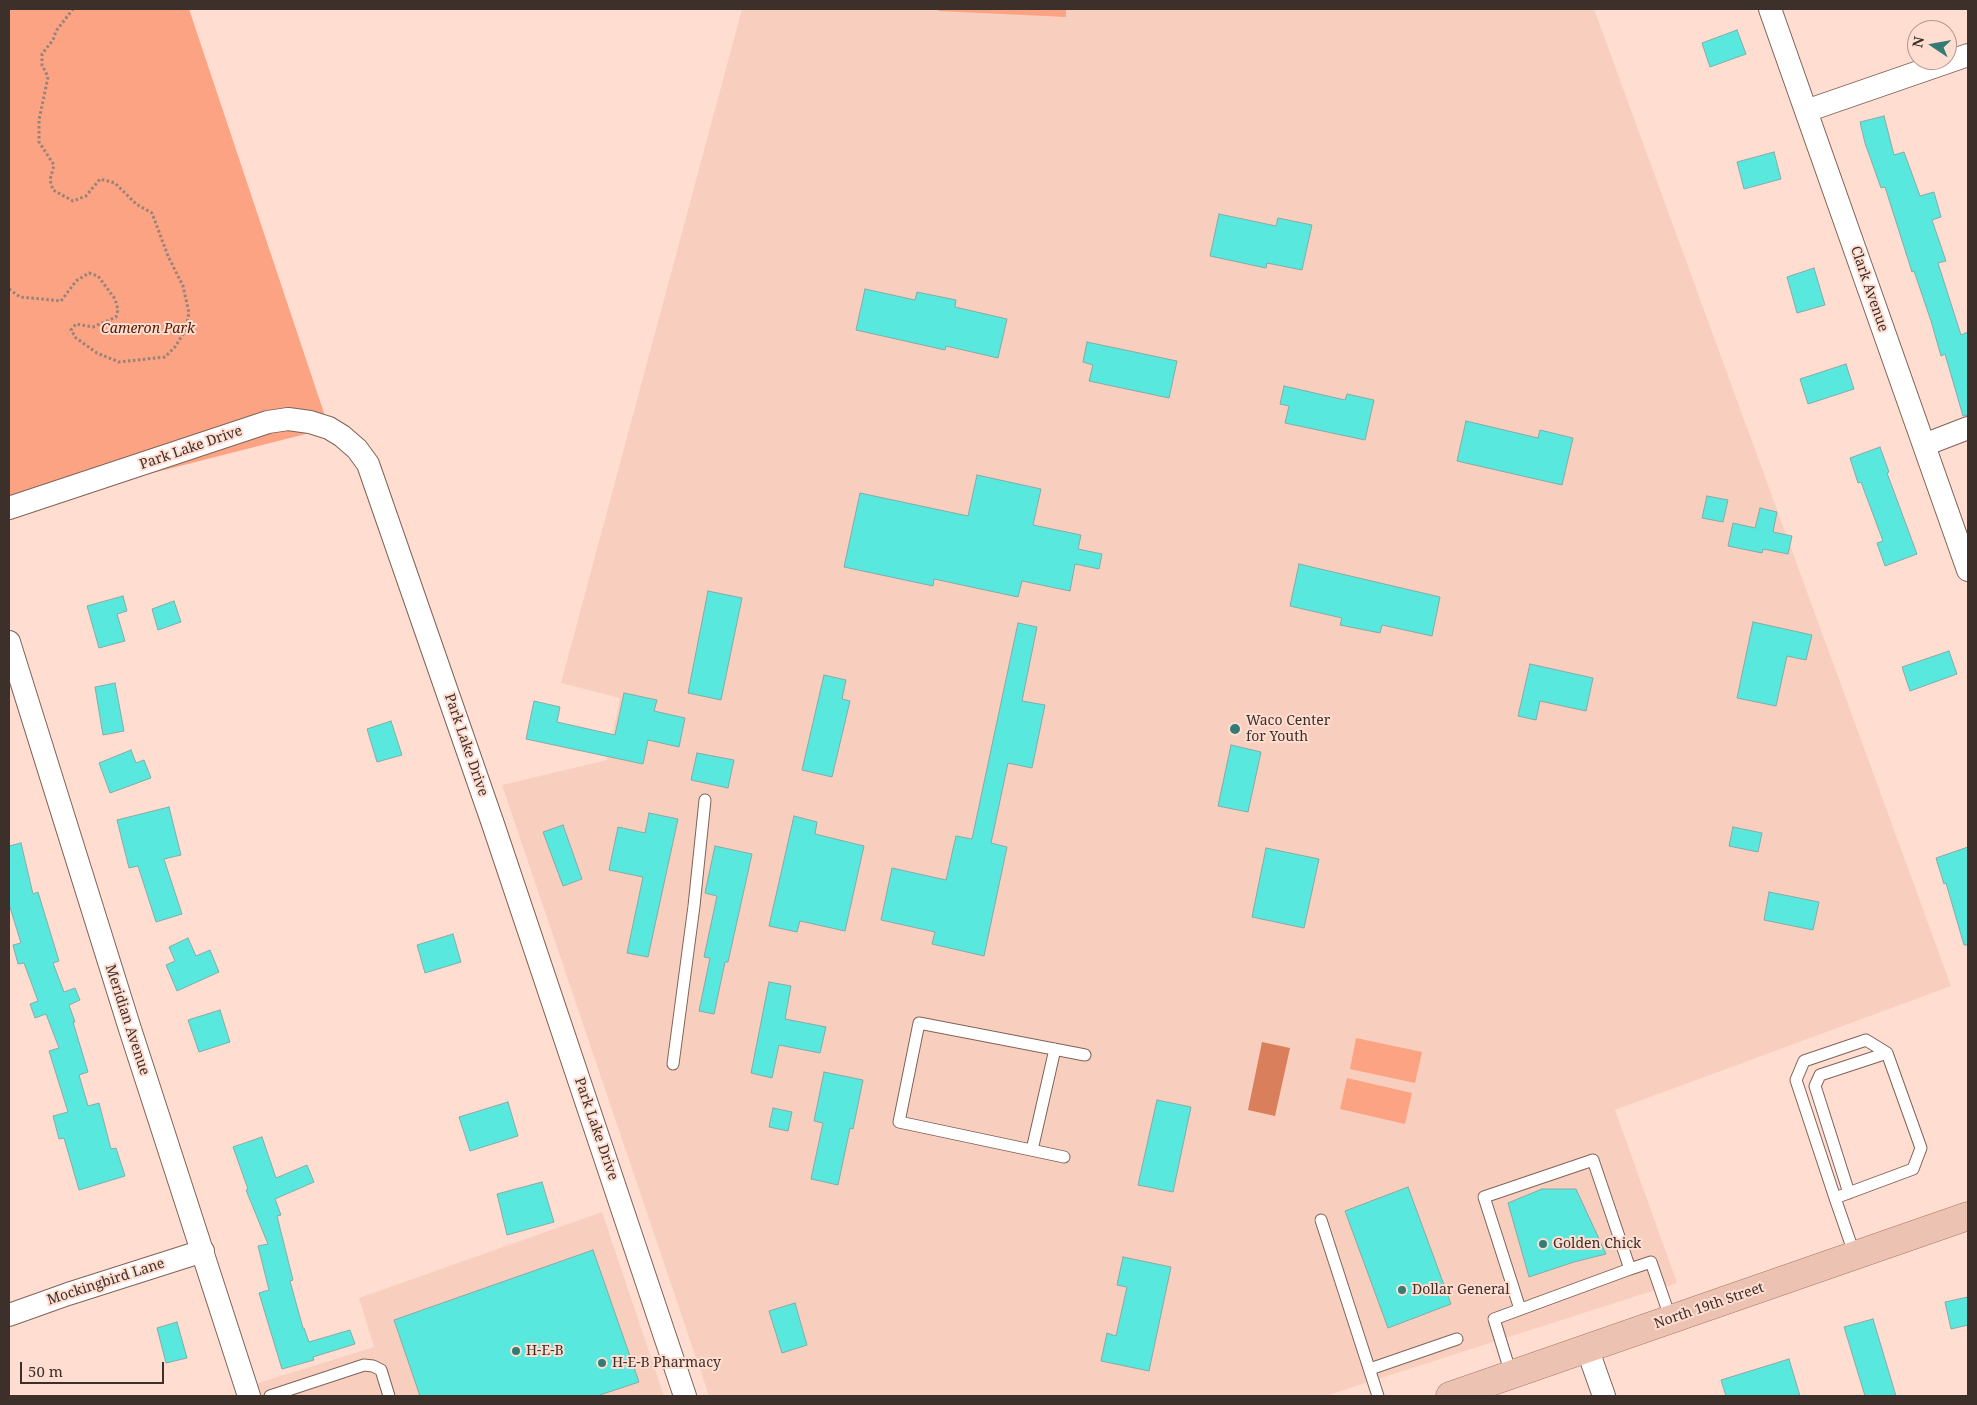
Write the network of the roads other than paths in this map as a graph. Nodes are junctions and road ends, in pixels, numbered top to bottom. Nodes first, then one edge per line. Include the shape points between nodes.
1 (1770, 9) edge
2 (1968, 55) edge
3 (1806, 111) junction
4 (1968, 428) edge
5 (1924, 444) junction
6 (9, 508) edge
7 (1968, 570) edge
8 (9, 642) edge
9 (705, 800) dead end
10 (1055, 1049) junction
11 (1887, 1053) junction
12 (1086, 1055) dead end
13 (673, 1064) dead end
14 (1032, 1150) junction
15 (1064, 1157) dead end
16 (1849, 1193) junction
17 (1835, 1198) junction
18 (1968, 1216) edge
19 (1321, 1220) dead end
20 (203, 1251) junction
21 (1855, 1256) junction
22 (1630, 1269) junction
23 (1520, 1309) junction
24 (9, 1315) edge
25 (1671, 1320) junction
26 (1458, 1339) dead end
27 (1587, 1348) junction
28 (1370, 1369) junction
29 (1512, 1374) junction
30 (249, 1396) edge
31 (270, 1396) edge
32 (389, 1396) edge
33 (684, 1396) edge
34 (1378, 1396) edge
35 (1450, 1396) edge
36 (1604, 1396) edge

1 - 3 street, Clark Avenue
2 - 3 street
3 - 5 street, Clark Avenue
4 - 5 street
5 - 7 street, Clark Avenue
6 - 33 street, Park Lake Drive via 268,422 310,422 329,428 363,456 376,481 427,629
8 - 20 street, Meridian Avenue
9 - 13 lane
10 - 12 lane
10 - 14 lane
10 - 14 lane via 919,1023 900,1122
11 - 16 lane via 1921,1148 1914,1169
11 - 16 lane via 1820,1075 1815,1086
11 - 17 lane via 1866,1040 1804,1061 1796,1080
14 - 15 lane
16 - 17 lane
17 - 21 lane
18 - 21 main road, North 19th Street
19 - 28 lane
20 - 24 street, Mockingbird Lane
20 - 30 street, Meridian Avenue
21 - 25 main road, North 19th Street
22 - 23 lane
22 - 23 lane via 1592,1160 1484,1197
22 - 25 lane via 1651,1262
23 - 29 lane via 1494,1319
25 - 27 main road, North 19th Street
26 - 28 lane
27 - 29 main road, North 19th Street
27 - 36 street
28 - 34 lane
29 - 35 main road, North 19th Street
31 - 32 lane via 364,1366 381,1370

